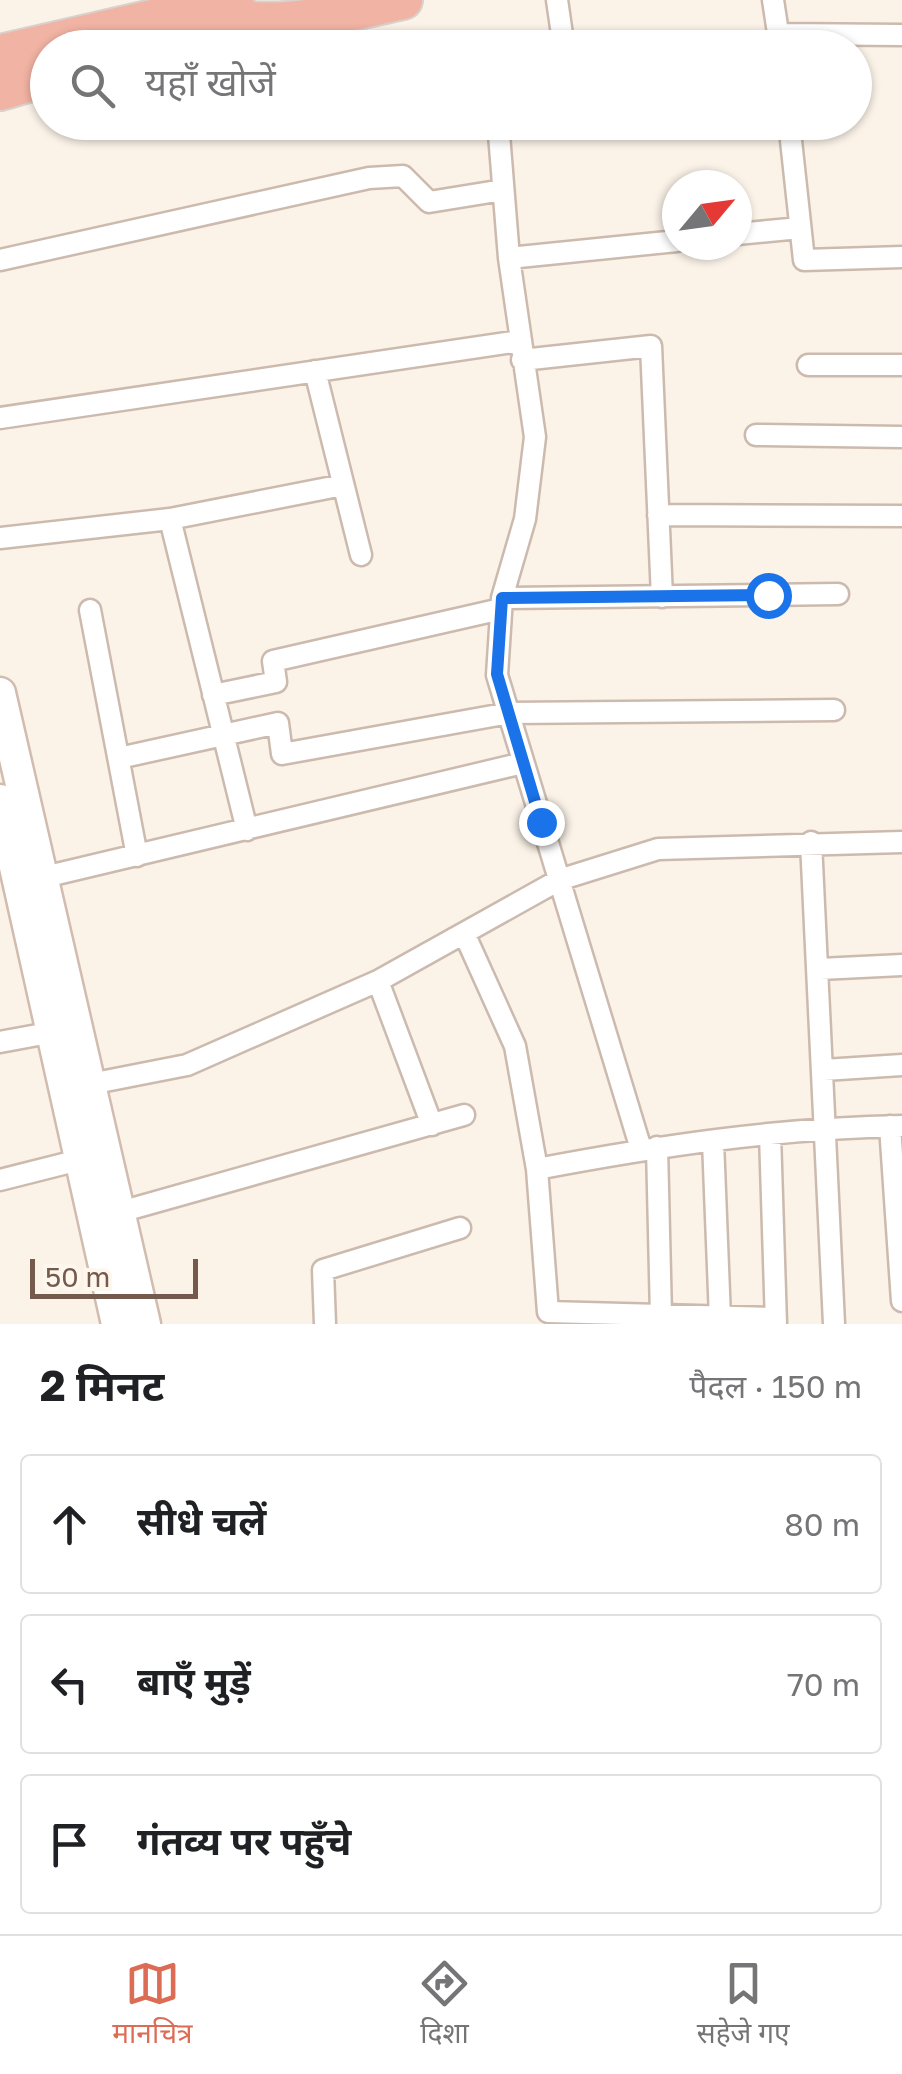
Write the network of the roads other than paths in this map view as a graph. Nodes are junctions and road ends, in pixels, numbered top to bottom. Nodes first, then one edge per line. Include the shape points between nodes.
1 (264, 0) edge
2 (403, 0) edge
3 (557, 0) edge
4 (774, 0) edge
5 (214, 11) edge
6 (150, 29) edge
7 (561, 30) edge
8 (778, 30) edge
9 (902, 34) edge
10 (872, 36) edge
11 (30, 49) edge
12 (0, 54) edge
13 (30, 82) edge
14 (0, 91) edge
15 (499, 140) edge
16 (791, 140) edge
17 (503, 190) junction
18 (800, 228) junction
19 (752, 233) edge
20 (662, 242) edge
21 (902, 256) edge
22 (509, 258) junction
23 (0, 260) edge
24 (521, 350) junction
25 (808, 365) dead end
26 (902, 365) edge
27 (316, 371) junction
28 (0, 418) edge
29 (756, 435) dead end
30 (902, 437) edge
31 (344, 486) junction
32 (658, 516) junction
33 (902, 516) edge
34 (170, 519) junction
35 (0, 538) edge
36 (360, 555) dead end
37 (838, 594) dead end
38 (662, 596) junction
39 (502, 603) junction
40 (90, 610) dead end
41 (0, 694) edge
42 (214, 696) junction
43 (834, 710) dead end
44 (508, 712) junction
45 (223, 735) junction
46 (119, 758) junction
47 (523, 763) junction
48 (0, 800) edge
49 (246, 830) junction
50 (811, 842) junction
51 (902, 842) edge
52 (138, 856) junction
53 (40, 878) junction
54 (559, 880) junction
55 (464, 933) junction
56 (902, 965) edge
57 (820, 969) junction
58 (378, 981) junction
59 (54, 1032) junction
60 (0, 1042) edge
61 (902, 1064) edge
62 (824, 1070) junction
63 (90, 1084) junction
64 (464, 1115) dead end
65 (432, 1126) junction
66 (896, 1126) edge
67 (827, 1127) junction
68 (770, 1134) junction
69 (713, 1140) junction
70 (649, 1148) junction
71 (82, 1158) junction
72 (537, 1169) junction
73 (0, 1180) edge
74 (120, 1212) junction
75 (460, 1228) dead end
76 (902, 1302) edge
77 (661, 1316) junction
78 (720, 1318) junction
79 (776, 1321) edge
80 (117, 1324) edge
81 (145, 1324) edge
82 (325, 1324) edge
83 (834, 1324) edge

1 - 5 highway
2 - 5 highway via 298,21
3 - 7 street
4 - 8 street
5 - 6 highway
9 - 10 street
11 - 12 highway
13 - 14 highway
15 - 17 street
16 - 18 street
17 - 22 street
17 - 23 street via 429,202 403,176 369,178
18 - 19 street
18 - 21 street via 804,260
20 - 22 street
22 - 24 street
24 - 27 street
24 - 32 street via 651,346
24 - 39 street via 535,438 525,520
25 - 26 street
27 - 28 street
27 - 31 street
29 - 30 street
31 - 34 street
31 - 36 street
32 - 33 street
32 - 38 street
34 - 35 street
34 - 42 street
37 - 38 street
38 - 39 street
39 - 42 street via 272,661 276,682
39 - 44 street via 497,674
40 - 46 street
41 - 53 street
42 - 45 street
43 - 44 street
44 - 45 street via 282,754 278,723
44 - 47 street
45 - 46 street
45 - 49 street
46 - 52 street
47 - 49 street
47 - 54 street
48 - 59 street
49 - 52 street
50 - 51 street
50 - 54 street via 658,849
50 - 57 street
52 - 53 street
53 - 63 street
54 - 55 street
54 - 70 street
55 - 58 street
55 - 72 street via 515,1046
56 - 57 street
57 - 62 street
58 - 63 street via 187,1064
58 - 65 street
59 - 60 street
59 - 71 street
61 - 62 street
62 - 67 street
63 - 74 street
64 - 65 street
65 - 74 street
66 - 67 street
66 - 76 street
67 - 68 street
67 - 83 street
68 - 69 street
68 - 79 street
69 - 70 street
69 - 78 street
70 - 72 street
70 - 77 street
71 - 73 street
71 - 80 street
72 - 77 street via 548,1312
74 - 81 street
75 - 82 street via 323,1270
77 - 78 street
78 - 79 street

